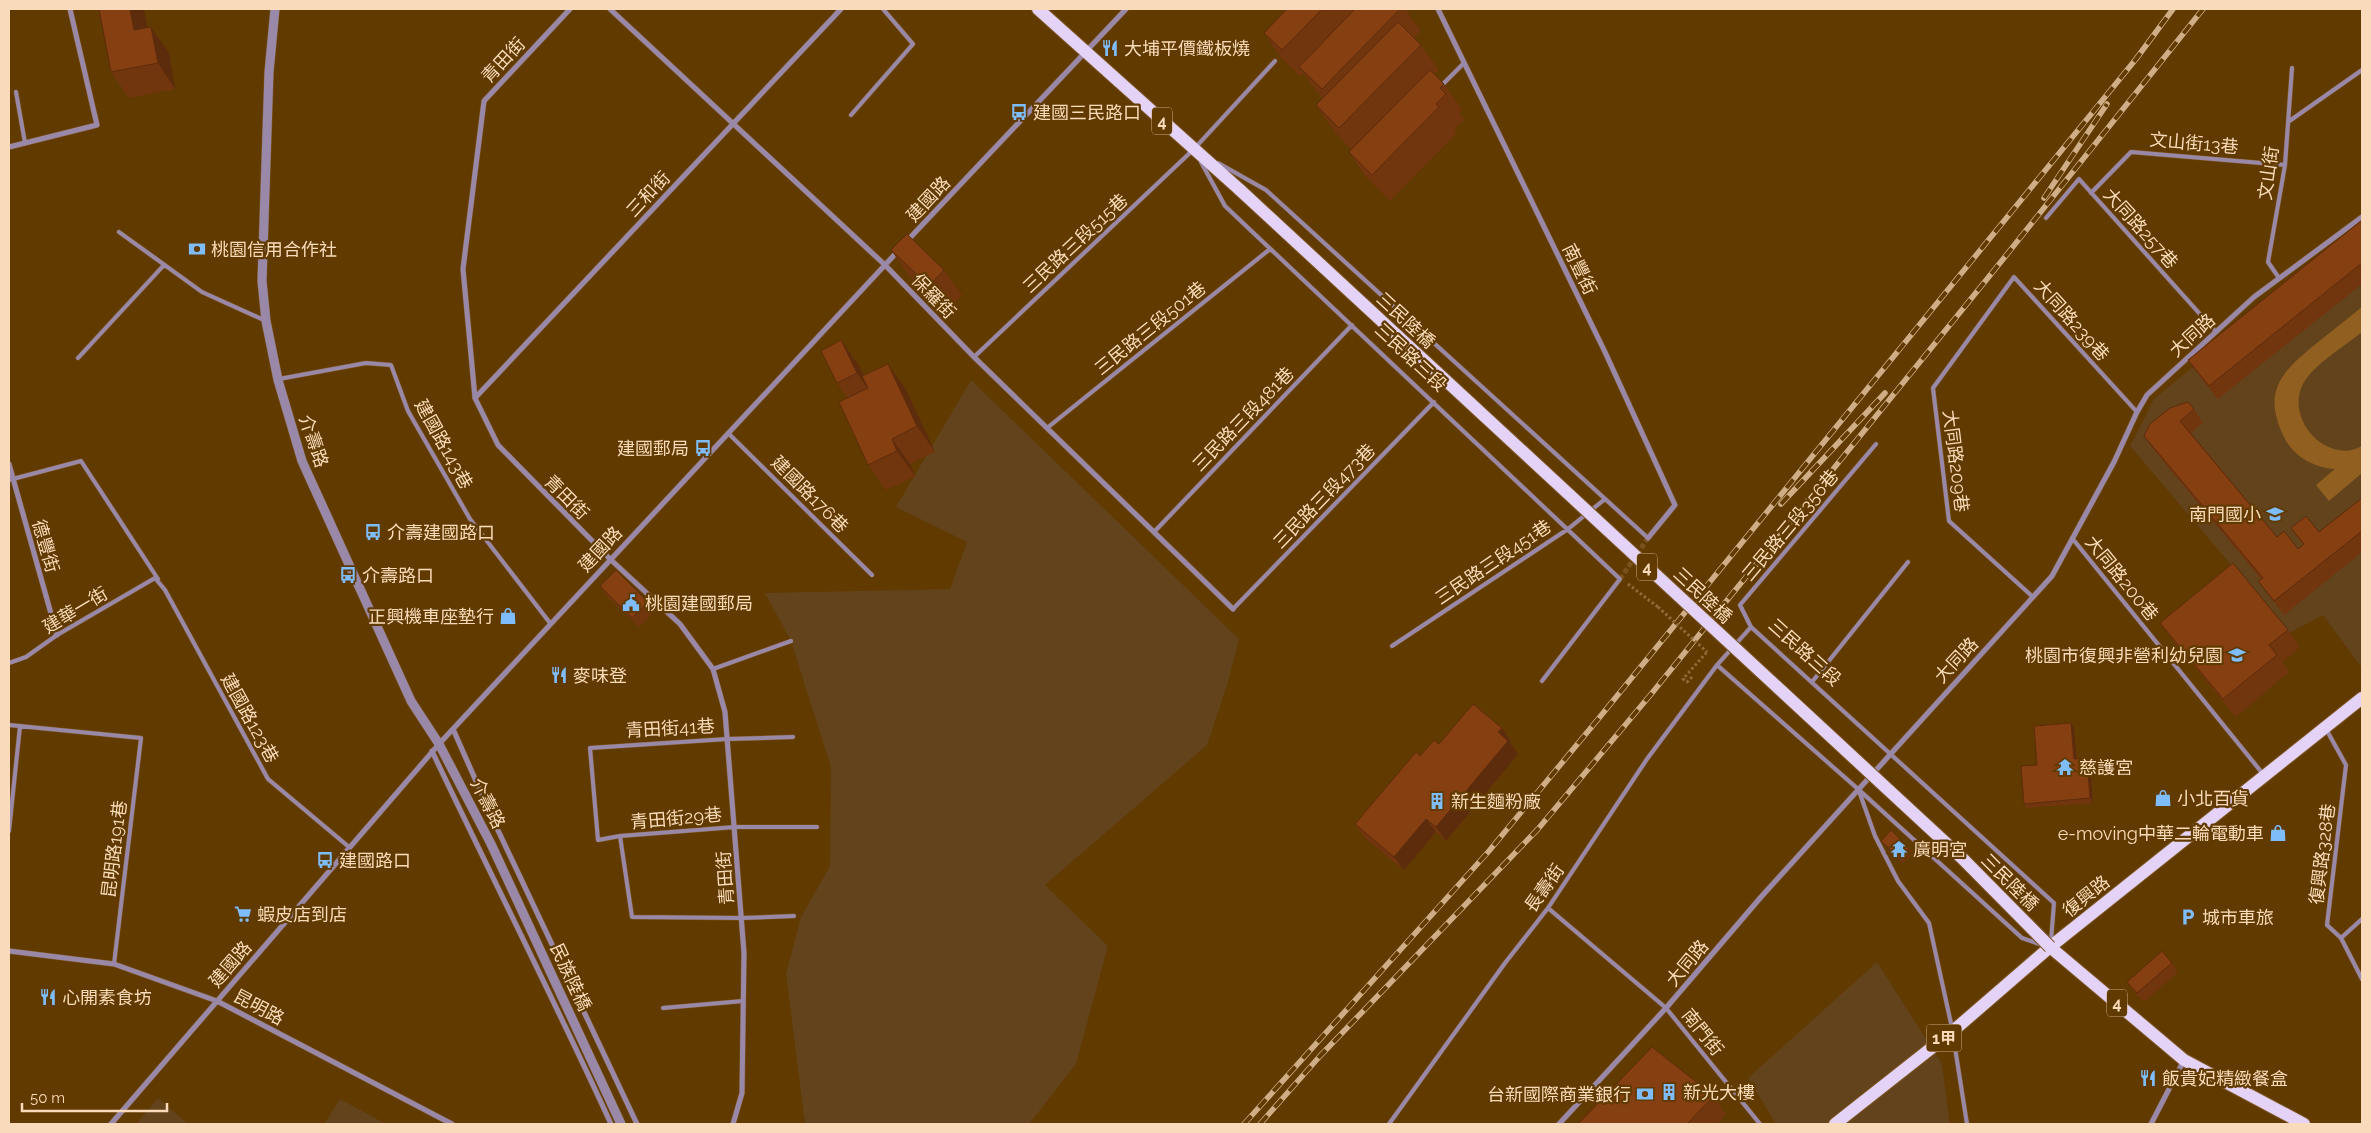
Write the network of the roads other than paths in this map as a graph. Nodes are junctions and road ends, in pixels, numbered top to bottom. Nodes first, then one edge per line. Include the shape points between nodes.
1 (70, 9) edge
2 (275, 9) edge
3 (570, 9) edge
4 (610, 9) edge
5 (841, 9) edge
6 (883, 9) edge
7 (1038, 9) edge
8 (1126, 9) edge
9 (1438, 9) edge
10 (1085, 52) junction
11 (1274, 61) edge
12 (1464, 62) junction
13 (2292, 68) dead end
14 (2362, 70) edge
15 (1437, 90) edge
16 (16, 92) dead end
17 (851, 115) dead end
18 (2288, 122) junction
19 (733, 124) junction
20 (25, 143) junction
21 (9, 147) edge
22 (1194, 149) junction
23 (2284, 165) junction
24 (1240, 190) joint
25 (2091, 193) junction
26 (2362, 217) edge
27 (2046, 218) dead end
28 (119, 232) dead end
29 (1270, 249) junction
30 (164, 265) junction
31 (885, 265) junction
32 (2279, 278) junction
33 (266, 321) junction
34 (1352, 325) junction
35 (2216, 332) junction
36 (1971, 334) joint
37 (974, 357) junction
38 (78, 358) dead end
39 (278, 380) junction
40 (475, 398) junction
41 (1434, 402) junction
42 (2137, 412) junction
43 (1047, 428) junction
44 (728, 433) junction
45 (1876, 444) dead end
46 (9, 464) edge
47 (11, 480) edge
48 (1605, 498) junction
49 (1568, 529) junction
50 (1154, 532) junction
51 (1648, 538) joint
52 (2072, 538) junction
53 (610, 559) junction
54 (1908, 562) dead end
55 (872, 575) dead end
56 (155, 578) joint
57 (165, 590) junction
58 (2033, 596) junction
59 (1233, 609) joint
60 (550, 623) junction
61 (1751, 627) junction
62 (57, 635) junction
63 (791, 642) dead end
64 (1392, 646) dead end
65 (9, 663) edge
66 (1717, 665) junction
67 (713, 669) junction
68 (1542, 681) dead end
69 (1812, 682) junction
70 (2362, 698) edge
71 (9, 725) edge
72 (20, 726) junction
73 (2325, 726) junction
74 (453, 729) junction
75 (794, 737) dead end
76 (728, 739) junction
77 (439, 744) junction
78 (432, 751) junction
79 (1890, 753) junction
80 (2264, 776) junction
81 (1858, 789) junction
82 (734, 827) junction
83 (817, 827) dead end
84 (9, 831) edge
85 (620, 836) junction
86 (491, 844) joint
87 (349, 847) junction
88 (1548, 908) junction
89 (794, 916) dead end
90 (742, 918) junction
91 (2362, 919) edge
92 (2341, 938) junction
93 (2050, 947) junction
94 (9, 951) edge
95 (114, 964) junction
96 (2362, 979) edge
97 (217, 1000) junction
98 (744, 1001) junction
99 (663, 1008) dead end
100 (1666, 1008) junction
101 (1953, 1031) junction
102 (2184, 1060) junction
103 (444, 1122) edge
104 (111, 1124) edge
105 (452, 1124) edge
106 (611, 1124) edge
107 (621, 1124) edge
108 (637, 1124) edge
109 (733, 1124) edge
110 (1389, 1124) edge
111 (1558, 1124) edge
112 (1760, 1124) edge
113 (1835, 1124) edge
114 (1967, 1124) edge
115 (2151, 1124) edge
116 (2304, 1124) edge

1 - 20 street via 97,125
2 - 33 street, 介壽路 via 269,72 262,281
3 - 40 street, 青田街 via 484,101 463,269
4 - 19 street, 保羅街
5 - 19 street, 三和街
6 - 17 lane via 913,44
7 - 10 main road, 三民路三段 / 4
8 - 10 street, 建國路
9 - 12 street, 南豐街
10 - 22 main road, 三民路三段 / 4
10 - 31 street, 建國路
11 - 22 lane, 三民路三段515巷
12 - 15 lane
12 - 51 street, 南豐街 via 1675,505
13 - 18 lane, 文山街
14 - 18 lane
16 - 20 lane
18 - 23 lane, 文山街
19 - 31 street, 保羅街
19 - 40 street, 三和街
20 - 21 street
22 - 24 main road, 三民路三段 / 4
22 - 29 lane, 三民路三段 via 1225,206
22 - 37 lane, 三民路三段515巷
22 - 48 lane, 三民路三段 via 1266,190
23 - 25 lane, 文山街13巷 via 2131,152
23 - 32 lane, 文山街 via 2268,262
24 - 93 main road, 三民陸橋 / 4, bridge via 1962,858
25 - 27 lane, 大同路257巷 via 2078,179
25 - 35 lane, 大同路257巷
26 - 32 street, 大同路
28 - 30 lane
29 - 34 lane, 三民路三段
29 - 43 lane, 三民路三段501巷
30 - 33 lane via 202,292
30 - 38 lane
31 - 37 street, 保羅街
31 - 44 street, 建國路
32 - 35 street, 大同路
33 - 39 street, 介壽路
34 - 41 lane, 三民路三段
34 - 50 lane, 三民路三段481巷
35 - 42 street, 大同路 via 2147,395
36 - 42 lane, 大同路239巷 via 2014,277
36 - 58 lane, 大同路209巷 via 1933,388 1949,521
37 - 43 street, 保羅街
39 - 60 lane, 建國路143巷 via 366,363 391,366 408,411 470,519
39 - 77 street, 介壽路 via 302,461 410,701
40 - 53 street, 青田街 via 498,445
41 - 49 lane, 三民路三段
41 - 59 lane, 三民路三段473巷
42 - 52 street, 大同路
43 - 50 street, 保羅街
44 - 53 street, 建國路
44 - 55 lane, 建國路176巷
45 - 61 lane, 三民路三段356巷 via 1740,605
46 - 47 street, 德豐街
47 - 57 lane via 81,461
47 - 62 street, 德豐街
48 - 49 lane, 三民路三段451巷
48 - 51 lane, 三民路三段
49 - 64 lane, 三民路三段451巷
49 - 68 lane, 三民路三段 via 1620,579
50 - 59 street, 保羅街
52 - 58 street, 大同路 via 2052,576
52 - 80 lane, 大同路200巷
53 - 60 street, 建國路
53 - 67 street, 青田街 via 680,624
54 - 69 lane
56 - 57 lane, 建國路123巷
56 - 62 lane, 建華一街
57 - 87 lane, 建國路123巷 via 268,779
58 - 79 street, 大同路
60 - 74 street, 建國路
61 - 66 lane, 三民路三段
61 - 69 lane, 三民路三段
62 - 65 lane, 建華一街 via 26,658
63 - 67 lane
66 - 81 lane
66 - 88 lane, 長壽街 via 1647,759
67 - 76 street, 青田街 via 725,712
69 - 79 lane, 三民路三段
70 - 73 main road, 復興路 / 1甲
71 - 72 lane
72 - 84 lane
72 - 95 lane, 昆明路191巷 via 141,738
73 - 80 main road, 復興路 / 1甲
73 - 92 lane, 復興路328巷 via 2346,764 2327,924
74 - 77 street, 建國路
74 - 108 street, 介壽路
75 - 76 lane, 青田街41巷
76 - 82 street, 青田街
76 - 85 lane, 青田街41巷 via 590,748 598,840
77 - 78 street, 建國路
77 - 86 street, 介壽路
78 - 87 street, 建國路
78 - 106 street, 介壽路
79 - 81 street, 大同路
79 - 93 lane, 三民路三段 via 2054,903
80 - 93 main road, 復興路 / 1甲
81 - 93 lane via 2022,938
81 - 100 street, 大同路
81 - 101 lane via 1875,836 1898,881 1929,923
82 - 83 lane, 青田街29巷
82 - 85 lane, 青田街29巷
82 - 90 street, 青田街
85 - 90 lane via 632,918
86 - 107 street, 民族陸橋
87 - 97 street, 建國路
88 - 100 lane, 南門街
88 - 110 lane, 長壽街
89 - 90 lane
90 - 98 street, 青田街
91 - 92 lane
92 - 96 lane, 復興路328巷
93 - 101 main road, 復興路 / 1甲
93 - 102 main road, 4
94 - 95 street, 昆明路
95 - 97 street, 昆明路
97 - 103 street, 昆明路
97 - 104 street, 建國路
98 - 99 lane
98 - 109 street, 青田街 via 742,1093
100 - 111 street, 大同路
100 - 112 lane, 南門街
101 - 113 main road, 復興路 / 1甲
101 - 114 lane
102 - 115 street
102 - 116 main road, 4
103 - 105 street, 昆明路

